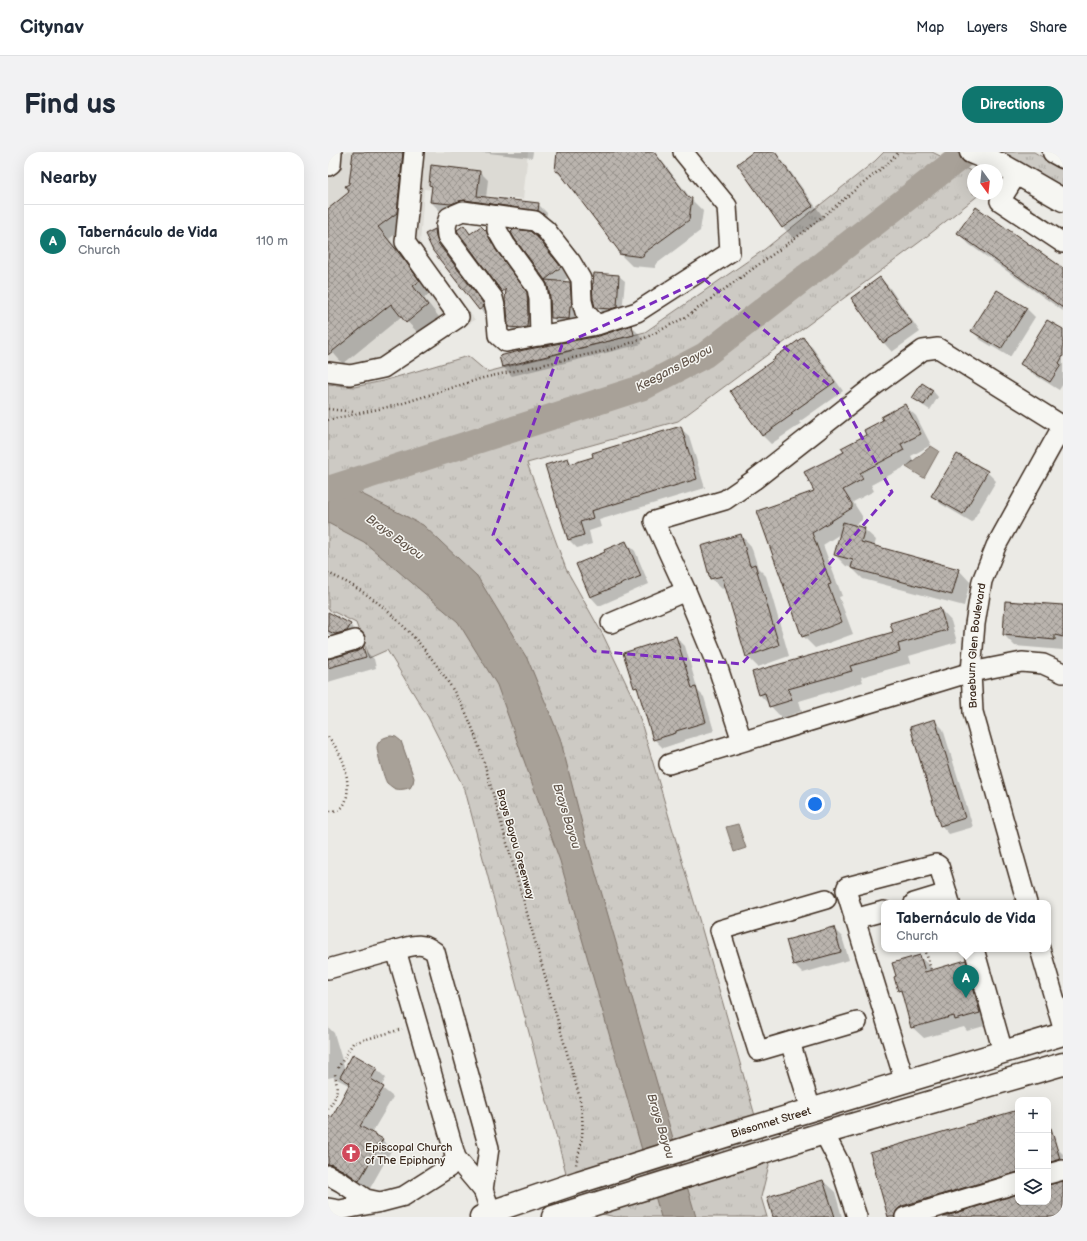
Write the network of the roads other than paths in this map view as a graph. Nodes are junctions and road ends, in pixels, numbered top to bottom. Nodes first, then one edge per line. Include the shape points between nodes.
1 (332, 152) edge
2 (414, 152) edge
3 (683, 152) edge
4 (971, 152) edge
5 (1054, 152) edge
6 (1063, 157) edge
7 (328, 166) edge
8 (1010, 170) junction
9 (1063, 200) edge
10 (497, 216) junction
11 (1063, 242) edge
12 (597, 326) junction
13 (540, 336) junction
14 (328, 372) edge
15 (1063, 425) edge
16 (686, 591) junction
17 (611, 623) dead end
18 (355, 640) dead end
19 (328, 648) edge
20 (971, 672) junction
21 (1063, 673) edge
22 (742, 741) junction
23 (669, 764) dead end
24 (948, 898) edge
25 (826, 899) dead end
26 (934, 900) edge
27 (1026, 900) edge
28 (881, 912) edge
29 (854, 920) junction
30 (396, 950) junction
31 (975, 952) edge
32 (1041, 952) edge
33 (328, 968) edge
34 (857, 1022) dead end
35 (1063, 1028) edge
36 (1063, 1034) edge
37 (790, 1042) junction
38 (1003, 1052) junction
39 (1063, 1064) edge
40 (905, 1082) junction
41 (815, 1109) junction
42 (824, 1133) junction
43 (456, 1158) junction
44 (1063, 1170) edge
45 (1051, 1173) edge
46 (328, 1174) edge
47 (1015, 1184) edge
48 (483, 1190) junction
49 (381, 1202) junction
50 (328, 1208) edge
51 (486, 1215) edge
52 (554, 1217) edge
53 (857, 1217) edge
54 (905, 1217) edge

1 - 7 street via 331,164
2 - 14 street via 405,242 459,317 383,368 350,375
3 - 12 street via 727,206 730,252 637,312
4 - 8 main road
5 - 6 main road
8 - 9 main road
8 - 11 street via 1000,201
10 - 12 street via 535,221 546,230 581,279 585,312
10 - 13 street via 497,230 537,288
10 - 13 street via 464,211 449,217 446,226 447,236 493,298 498,334 506,342
12 - 13 street
15 - 16 street via 938,348 923,350 725,500 654,521
15 - 20 street, Braeburn Glen Boulevard via 988,562 975,624
16 - 17 street
16 - 22 street via 718,668
18 - 19 street
20 - 21 street via 1022,662 1043,664
20 - 22 street
20 - 27 street, Braeburn Glen Boulevard via 973,712
22 - 23 street
24 - 26 street
24 - 29 street via 939,866 936,864 847,887
25 - 37 street via 720,930 758,1051
28 - 29 street
29 - 40 street
30 - 33 street
30 - 43 street
30 - 48 street via 418,945 428,946 435,952 489,1148
31 - 38 street
32 - 35 street
34 - 37 street
36 - 38 main road, Bissonnet Street
37 - 41 street via 809,1103
38 - 40 main road, Bissonnet Street
39 - 42 main road
40 - 41 main road, Bissonnet Street
41 - 42 main road
41 - 51 main road, Bissonnet Street via 582,1175
42 - 52 main road
42 - 53 street via 839,1162
43 - 48 street
43 - 49 street via 448,1168 404,1196
44 - 45 street
46 - 49 street via 366,1199
47 - 54 street
48 - 51 street
49 - 50 street via 340,1210

